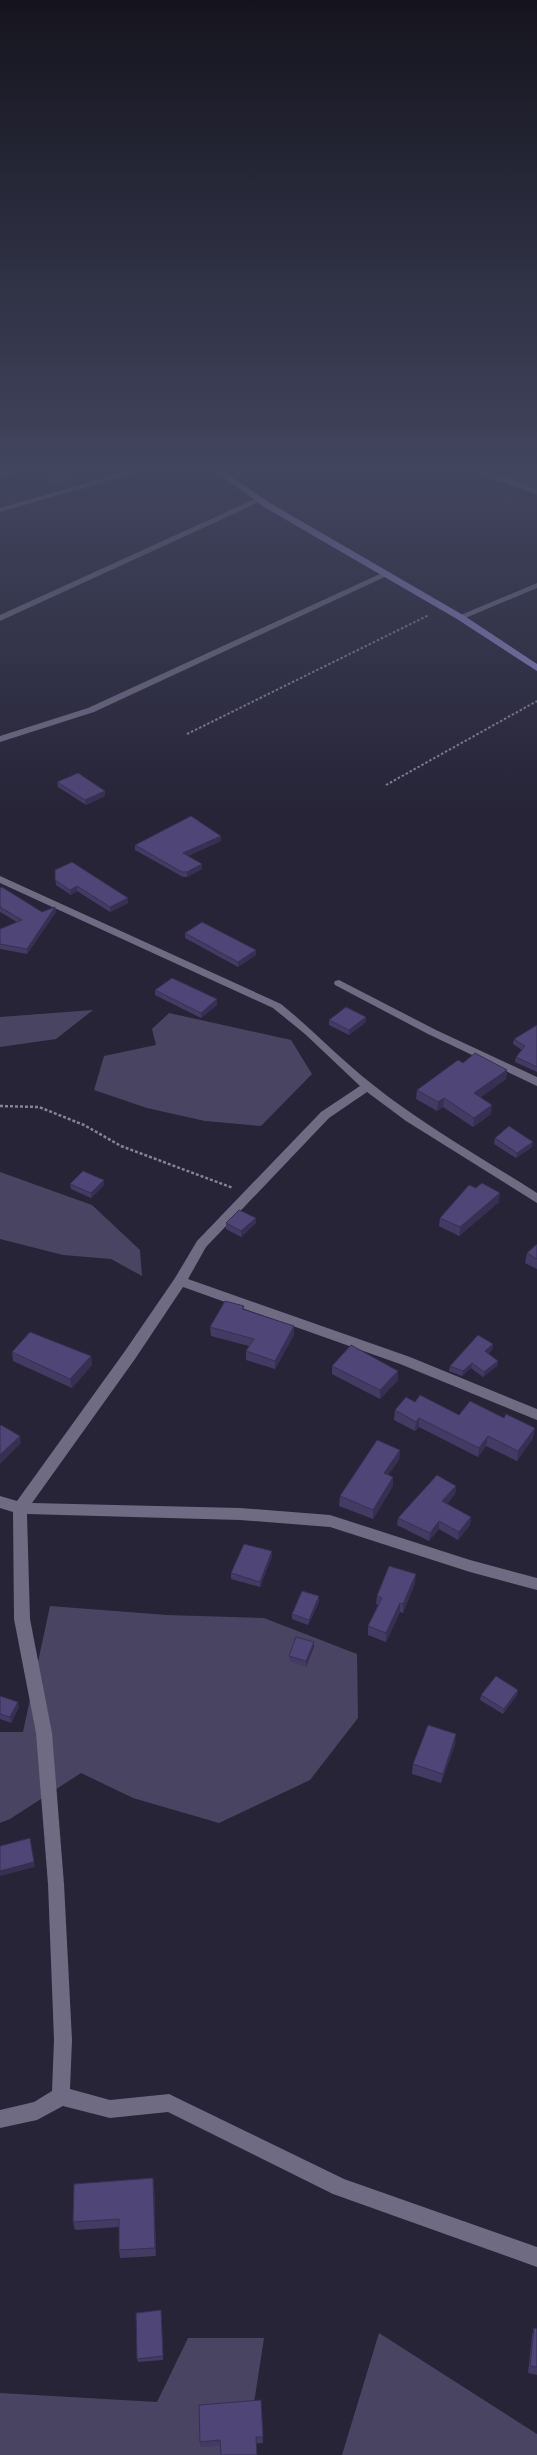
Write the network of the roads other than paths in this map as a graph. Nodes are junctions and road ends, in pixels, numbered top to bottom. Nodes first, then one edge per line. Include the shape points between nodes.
1 (82, 581) edge
2 (373, 581) edge
3 (395, 581) edge
4 (537, 585) edge
5 (460, 617) junction
6 (0, 618) edge
7 (537, 668) edge
8 (0, 739) edge
9 (0, 880) edge
10 (339, 983) dead end
11 (537, 1082) edge
12 (367, 1086) junction
13 (537, 1199) edge
14 (180, 1281) junction
15 (537, 1415) edge
16 (0, 1502) edge
17 (20, 1508) junction
18 (537, 1584) edge
19 (61, 2096) junction
20 (0, 2119) edge
21 (537, 2257) edge

1 - 6 street
2 - 8 street via 92,710
3 - 5 main road
4 - 5 street
5 - 7 main road
9 - 12 street via 277,1006
10 - 11 street
12 - 13 street via 410,1118
12 - 14 street via 325,1116 201,1244
14 - 15 street via 358,1343
14 - 17 street
16 - 17 street
17 - 18 street via 240,1514 330,1521
17 - 19 street via 22,1618 44,1733 56,1884 63,2040
19 - 20 street via 37,2112
19 - 21 street via 110,2109 169,2103 340,2187

